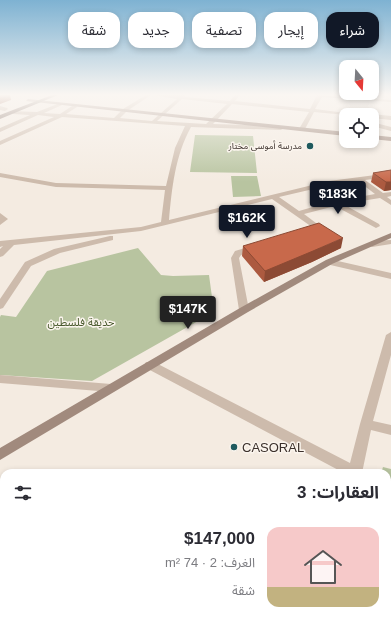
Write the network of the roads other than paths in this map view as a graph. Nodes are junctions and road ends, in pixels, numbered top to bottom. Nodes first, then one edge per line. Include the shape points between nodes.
1 (13, 124) edge
2 (41, 124) edge
3 (173, 124) edge
4 (209, 124) edge
5 (251, 124) edge
6 (305, 124) edge
7 (189, 125) junction
8 (206, 126) junction
9 (379, 126) edge
10 (285, 128) junction
11 (302, 129) junction
12 (391, 129) edge
13 (0, 130) edge
14 (339, 133) edge
15 (379, 138) edge
16 (391, 139) edge
17 (3, 140) edge
18 (0, 144) edge
19 (391, 175) edge
20 (1, 177) edge
21 (359, 179) junction
22 (168, 188) junction
23 (310, 188) junction
24 (391, 194) edge
25 (380, 195) junction
26 (274, 197) junction
27 (336, 203) junction
28 (391, 203) edge
29 (297, 214) junction
30 (0, 215) edge
31 (0, 223) edge
32 (164, 224) junction
33 (376, 226) dead end
34 (141, 229) junction
35 (391, 235) edge
36 (297, 236) edge
37 (391, 242) edge
38 (267, 244) edge
39 (372, 244) junction
40 (1, 249) edge
41 (329, 262) junction
42 (391, 276) edge
43 (0, 306) edge
44 (244, 310) junction
45 (391, 335) edge
46 (150, 365) junction
47 (0, 379) edge
48 (111, 388) junction
49 (366, 424) junction
50 (391, 430) edge
51 (0, 455) edge
52 (349, 469) edge
53 (356, 469) edge

1 - 13 street
2 - 17 street
3 - 7 street
4 - 8 street
5 - 10 main road
6 - 11 street
7 - 8 street
7 - 22 street via 182,136
8 - 10 street
9 - 12 street
10 - 11 main road
11 - 14 main road
15 - 16 main road
17 - 18 street
19 - 21 street
20 - 22 street via 56,185
21 - 23 street
21 - 25 street
22 - 32 street
23 - 26 street
23 - 27 street
24 - 25 street
25 - 27 street
25 - 28 street
26 - 29 street
26 - 32 street
27 - 29 street
27 - 33 street
29 - 36 street via 316,226 315,230
30 - 31 street via 4,219
32 - 34 street
34 - 40 street via 12,242
34 - 43 street via 33,260
35 - 39 main road
37 - 39 street
38 - 44 street via 238,252 236,255
39 - 41 main road
41 - 42 street
41 - 44 main road
44 - 46 main road
45 - 49 street
46 - 48 main road
46 - 52 street
47 - 48 street
48 - 51 main road
49 - 50 street
49 - 53 street

